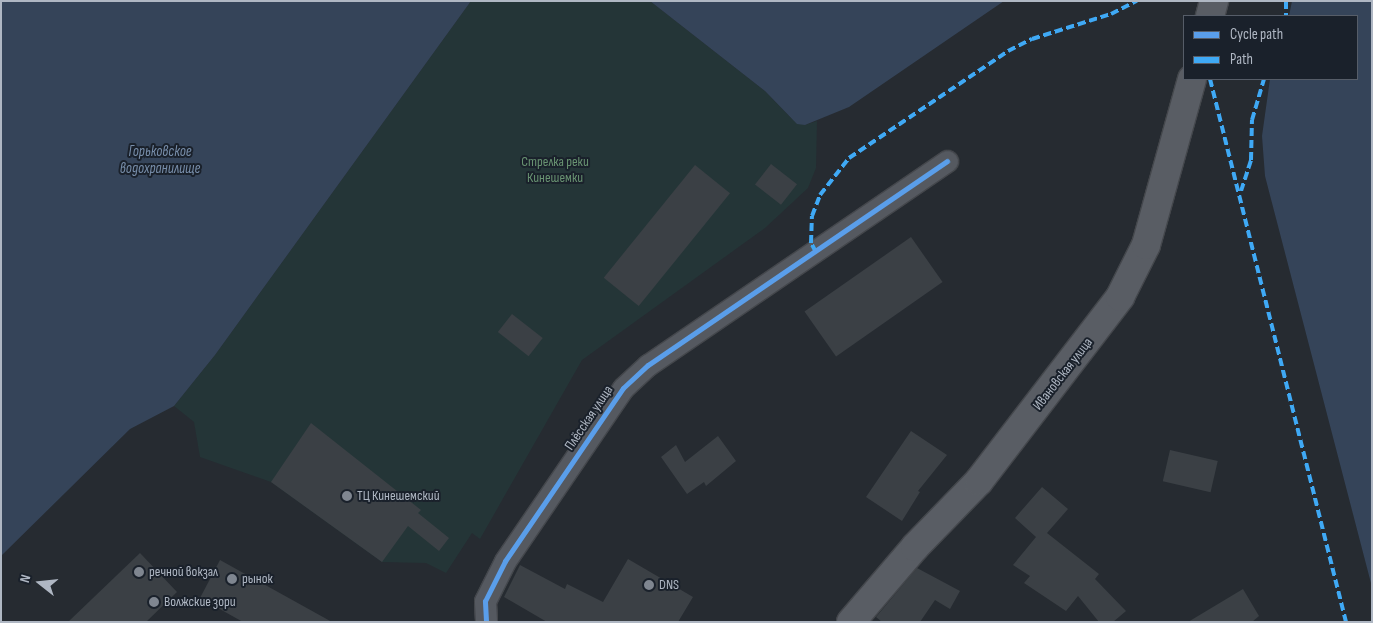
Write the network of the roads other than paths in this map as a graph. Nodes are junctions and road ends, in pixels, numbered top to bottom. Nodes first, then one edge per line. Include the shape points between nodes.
1 (1214, 1) edge
2 (1210, 15) edge
3 (1192, 80) edge
4 (947, 161) dead end
5 (486, 622) edge
6 (851, 622) edge

1 - 2 main road
3 - 6 main road, Ивановская улица via 1146,245 1120,297 979,481 915,547
4 - 5 street, Плёсская улица via 648,365 623,388 505,561 484,601

